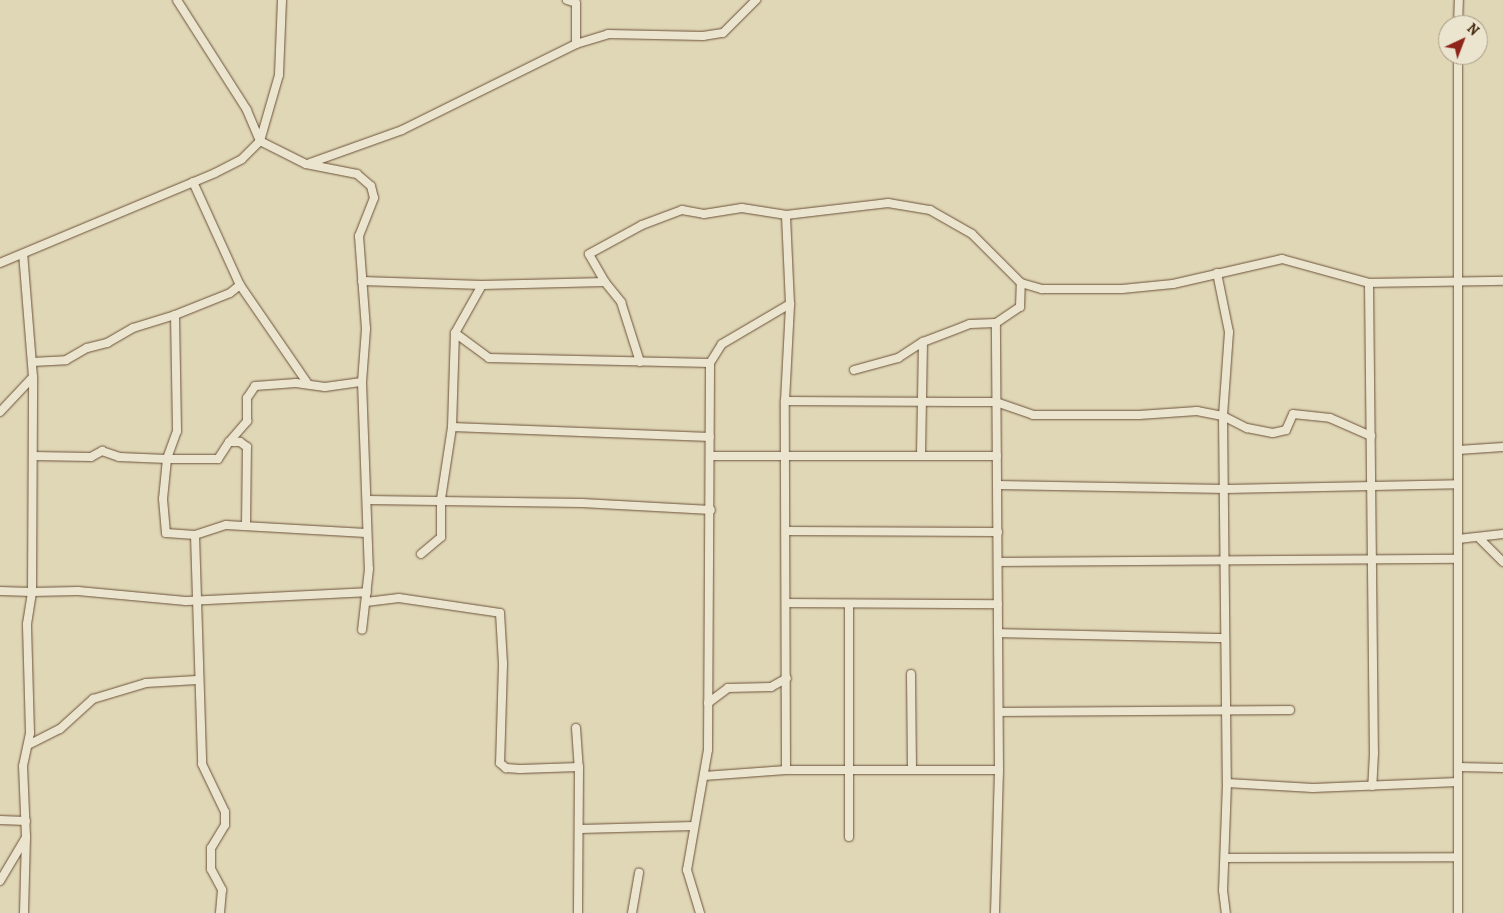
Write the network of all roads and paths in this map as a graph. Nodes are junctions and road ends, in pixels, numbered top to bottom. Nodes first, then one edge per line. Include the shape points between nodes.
1 (177, 0) edge
2 (282, 0) edge
3 (566, 0) edge
4 (756, 0) edge
5 (1458, 0) edge
6 (1458, 15) edge
7 (576, 44) junction
8 (1458, 65) edge
9 (260, 141) junction
10 (306, 164) junction
11 (193, 182) junction
12 (786, 215) junction
13 (23, 254) junction
14 (0, 263) edge
15 (1217, 273) junction
16 (362, 281) junction
17 (1458, 281) junction
18 (1503, 281) edge
19 (605, 282) junction
20 (1021, 282) junction
21 (1369, 282) junction
22 (482, 285) junction
23 (240, 286) junction
24 (790, 304) junction
25 (176, 315) junction
26 (996, 323) junction
27 (455, 333) junction
28 (923, 342) junction
29 (32, 362) junction
30 (640, 362) junction
31 (710, 363) junction
32 (854, 370) dead end
33 (33, 377) junction
34 (362, 382) junction
35 (308, 384) junction
36 (785, 401) junction
37 (922, 401) junction
38 (996, 402) junction
39 (0, 412) edge
40 (1223, 416) junction
41 (452, 427) junction
42 (1370, 436) junction
43 (710, 437) junction
44 (229, 442) junction
45 (1503, 447) edge
46 (1458, 450) junction
47 (33, 456) junction
48 (710, 456) junction
49 (785, 456) junction
50 (921, 456) junction
51 (997, 456) junction
52 (167, 459) junction
53 (1458, 484) junction
54 (997, 485) junction
55 (1370, 485) junction
56 (1226, 489) junction
57 (441, 499) junction
58 (367, 500) junction
59 (711, 510) junction
60 (246, 525) junction
61 (786, 531) junction
62 (998, 532) junction
63 (366, 534) junction
64 (1503, 534) edge
65 (195, 535) junction
66 (1458, 538) junction
67 (1479, 538) junction
68 (421, 554) dead end
69 (1371, 558) junction
70 (1458, 559) junction
71 (998, 562) junction
72 (1226, 562) junction
73 (1503, 562) edge
74 (0, 591) edge
75 (32, 592) junction
76 (367, 592) junction
77 (198, 599) junction
78 (366, 602) junction
79 (786, 603) junction
80 (849, 604) junction
81 (998, 604) junction
82 (362, 630) dead end
83 (998, 633) junction
84 (1226, 638) junction
85 (911, 674) dead end
86 (787, 678) junction
87 (198, 680) junction
88 (708, 703) junction
89 (1225, 709) junction
90 (1290, 710) dead end
91 (999, 712) junction
92 (576, 728) dead end
93 (30, 744) junction
94 (580, 767) junction
95 (1458, 767) junction
96 (1503, 768) edge
97 (786, 770) junction
98 (849, 770) junction
99 (912, 770) junction
100 (999, 770) junction
101 (704, 776) junction
102 (1458, 782) junction
103 (1228, 783) junction
104 (1372, 786) junction
105 (0, 820) edge
106 (26, 821) junction
107 (694, 826) junction
108 (580, 829) junction
109 (26, 837) junction
110 (849, 837) dead end
111 (1458, 857) junction
112 (1225, 858) junction
113 (639, 873) dead end
114 (0, 881) edge
115 (24, 913) edge
116 (220, 913) edge
117 (578, 913) edge
118 (632, 913) edge
119 (700, 913) edge
120 (995, 913) edge
121 (1226, 913) edge
122 (1458, 913) edge

1 - 9 street via 247,110
2 - 9 street via 279,75
3 - 7 street via 576,3
4 - 7 street via 723,33 703,36 608,34
5 - 6 street
7 - 10 street via 402,130
8 - 17 street
9 - 10 street
9 - 11 street via 242,159
10 - 16 street via 357,174 370,186 374,198 359,236
11 - 13 street
11 - 23 street
12 - 19 street via 742,208 704,214 682,210 642,225 589,254
12 - 20 street via 888,203 930,210 972,234
12 - 24 street
13 - 14 street
13 - 29 street
15 - 20 street via 1173,284 1122,289 1042,289
15 - 21 street via 1282,259
15 - 40 street via 1229,332
16 - 22 street
16 - 34 street via 366,329
17 - 18 street
17 - 21 street
17 - 46 street
19 - 22 street
19 - 30 street via 621,302
20 - 26 street via 1020,307
21 - 42 street
22 - 27 street
23 - 25 street
23 - 35 street
24 - 31 street via 722,344
24 - 36 street
25 - 29 street via 133,328 107,344 87,348 66,360
25 - 52 street via 177,431
26 - 28 street via 970,324
26 - 38 street
27 - 30 street via 489,358
27 - 41 street
28 - 32 street via 898,358
28 - 37 street
29 - 33 street
30 - 31 street
31 - 43 street
33 - 39 street
33 - 47 street
34 - 35 street via 325,387
34 - 58 street
35 - 44 street via 255,386 247,398 247,421
36 - 37 street
36 - 49 street
37 - 38 street
37 - 50 street
38 - 40 street via 1033,415 1138,416 1198,411
38 - 51 street
40 - 42 street via 1248,428 1273,433 1286,430 1293,414 1330,418
40 - 56 street
41 - 43 street
41 - 57 street
42 - 55 street
43 - 48 street
44 - 52 street via 218,459
44 - 60 street via 240,442 246,447
45 - 46 street
46 - 53 street
47 - 52 street via 91,457 102,451 119,457
47 - 75 street
48 - 49 street
48 - 59 street
49 - 50 street
49 - 61 street
50 - 51 street
51 - 54 street
52 - 65 street via 163,498 166,533
53 - 55 street
53 - 66 street
54 - 56 street
54 - 62 street
55 - 56 street
55 - 69 street
56 - 72 street
57 - 58 street
57 - 59 street
57 - 68 street via 441,537
58 - 63 street
59 - 88 street
60 - 63 street
60 - 65 street via 226,525
61 - 62 street
61 - 79 street
62 - 71 street
63 - 76 street
64 - 67 street
65 - 77 street
66 - 67 street
66 - 70 street
67 - 73 street
69 - 70 street
69 - 72 street
69 - 104 street
70 - 95 street
71 - 72 street
71 - 81 street
72 - 84 street
74 - 75 street
75 - 77 street via 78,591 170,600
75 - 93 street via 27,624
76 - 77 street
76 - 78 street
77 - 87 street
78 - 82 street
78 - 94 street via 399,598 500,613 503,664 500,763 506,768 520,769
79 - 80 street
79 - 86 street
80 - 81 street
80 - 98 street
81 - 83 street
83 - 84 street
83 - 91 street
84 - 89 street
85 - 99 street
86 - 88 street via 771,687 728,688
86 - 97 street
87 - 93 street via 146,683 93,699 60,729
87 - 116 street via 203,722 202,764 224,812 225,825 211,848 211,869 222,890
88 - 101 street via 708,750
89 - 90 street
89 - 91 street
89 - 103 street
91 - 100 street
92 - 94 street
93 - 106 street via 23,766
94 - 108 street
95 - 96 street
95 - 102 street
97 - 98 street
97 - 101 street
98 - 99 street
98 - 110 street
99 - 100 street
100 - 120 street
101 - 107 street
102 - 104 street
102 - 111 street
103 - 104 street via 1313,788
103 - 112 street via 1223,836
105 - 106 street
106 - 109 street
107 - 108 street
107 - 119 street via 687,870
108 - 117 street
109 - 114 street
109 - 115 street
111 - 112 street
111 - 122 street
112 - 121 street via 1223,890
113 - 118 street

